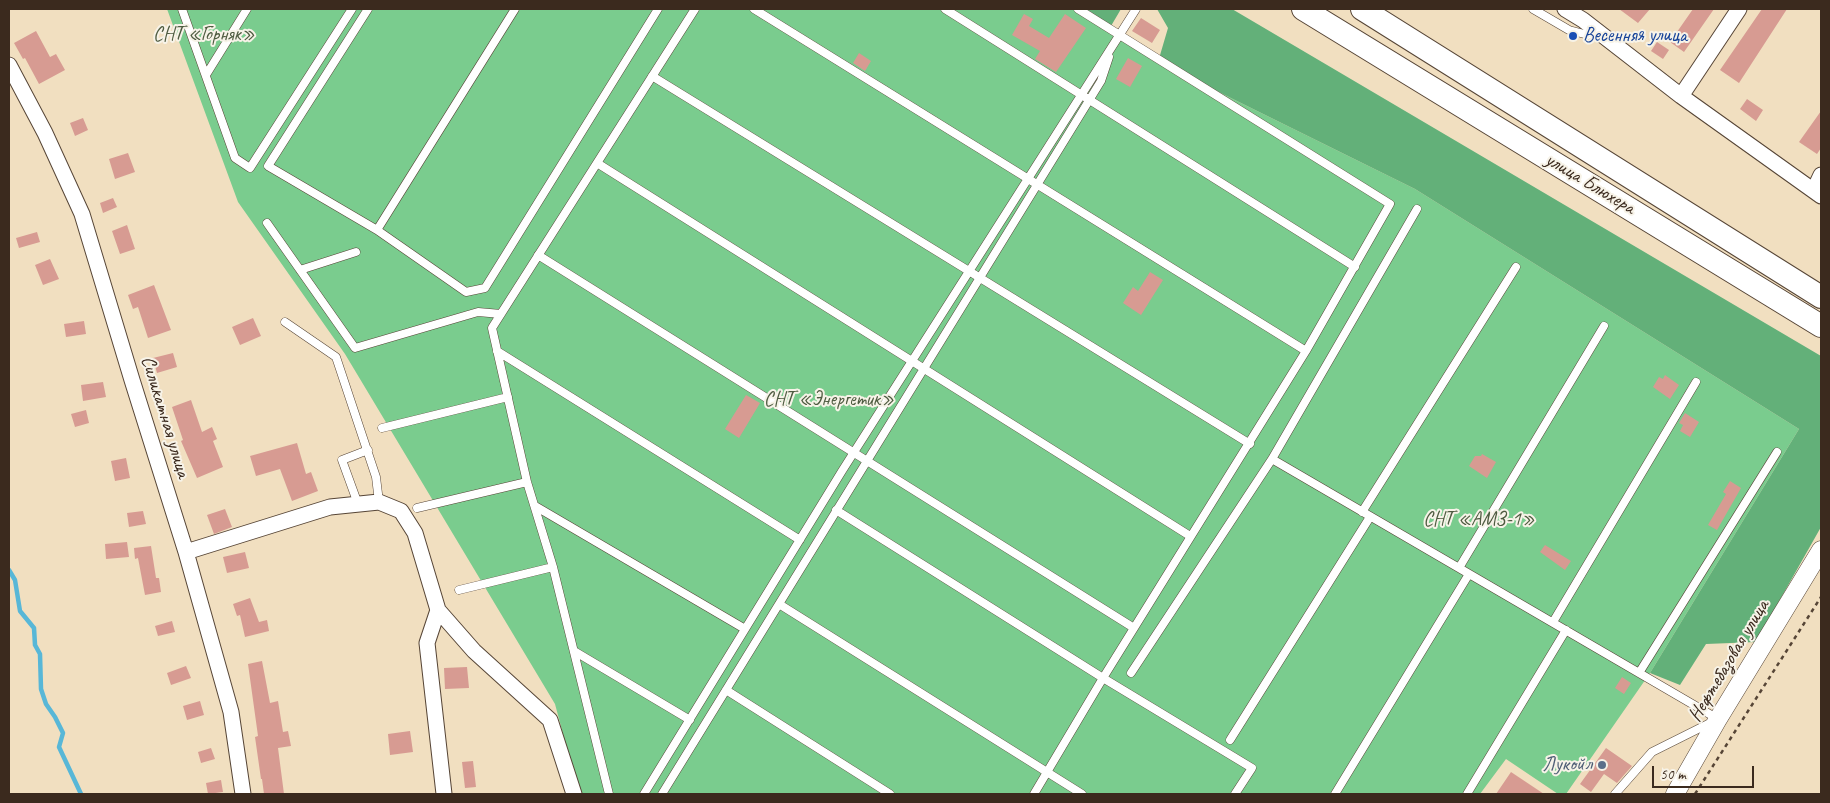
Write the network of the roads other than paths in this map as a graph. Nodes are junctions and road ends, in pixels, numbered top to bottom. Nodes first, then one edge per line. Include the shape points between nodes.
1 (182, 9) edge
2 (247, 9) edge
3 (352, 9) edge
4 (368, 9) edge
5 (515, 9) edge
6 (658, 9) edge
7 (695, 9) edge
8 (754, 9) edge
9 (945, 9) edge
10 (1078, 9) edge
11 (1136, 9) edge
12 (1303, 9) edge
13 (1533, 9) edge
14 (1565, 9) edge
15 (1739, 9) edge
16 (1368, 12) edge
17 (1578, 14) edge
18 (1600, 33) junction
19 (1120, 35) junction
20 (1113, 46) junction
21 (9, 66) edge
22 (206, 75) junction
23 (652, 76) junction
24 (1081, 94) junction
25 (1681, 96) junction
26 (1089, 100) junction
27 (596, 163) junction
28 (1821, 176) edge
29 (1028, 178) junction
30 (1037, 184) junction
31 (1817, 193) edge
32 (1417, 210) dead end
33 (267, 223) dead end
34 (377, 230) junction
35 (356, 252) dead end
36 (538, 255) junction
37 (1356, 267) junction
38 (1516, 267) dead end
39 (300, 270) junction
40 (969, 271) junction
41 (980, 278) junction
42 (1821, 297) edge
43 (501, 314) junction
44 (285, 322) dead end
45 (1604, 326) dead end
46 (1821, 326) edge
47 (497, 351) junction
48 (1306, 351) junction
49 (911, 362) junction
50 (923, 369) junction
51 (1696, 382) dead end
52 (508, 397) junction
53 (382, 428) dead end
54 (1250, 444) junction
55 (368, 450) junction
56 (853, 452) junction
57 (1777, 452) dead end
58 (1272, 459) junction
59 (867, 461) junction
60 (527, 482) junction
61 (379, 502) junction
62 (358, 504) junction
63 (534, 506) junction
64 (418, 508) dead end
65 (836, 510) junction
66 (1362, 512) junction
67 (1370, 516) junction
68 (1190, 536) junction
69 (800, 540) junction
70 (186, 552) junction
71 (1819, 559) edge
72 (553, 567) junction
73 (1459, 568) junction
74 (1469, 574) junction
75 (460, 590) dead end
76 (779, 604) junction
77 (438, 610) junction
78 (1553, 622) junction
79 (1134, 628) junction
80 (745, 629) junction
81 (1566, 630) junction
82 (574, 652) junction
83 (1131, 673) dead end
84 (1640, 673) junction
85 (1103, 678) junction
86 (726, 690) junction
87 (1718, 719) junction
88 (690, 720) junction
89 (1230, 740) dead end
90 (1047, 773) junction
91 (664, 792) edge
92 (244, 794) edge
93 (444, 794) edge
94 (574, 794) edge
95 (609, 794) edge
96 (644, 794) edge
97 (673, 794) edge
98 (890, 794) edge
99 (1034, 794) edge
100 (1082, 794) edge
101 (1235, 794) edge
102 (1335, 794) edge
103 (1467, 794) edge
104 (1615, 794) edge
105 (1675, 794) edge

1 - 22 lane
2 - 22 lane
3 - 22 lane via 250,168 235,158
4 - 34 lane via 268,166
5 - 34 lane
6 - 34 lane via 485,288 466,292
7 - 23 lane
8 - 29 lane
9 - 24 lane
10 - 19 lane
11 - 19 lane
12 - 46 main road, улица Блюхера
13 - 18 lane via 1569,30 1588,35
14 - 17 street
15 - 25 street
16 - 42 main road, улица Блюхера
17 - 18 street
18 - 25 street
19 - 20 lane
19 - 37 lane via 1390,204
20 - 24 lane
20 - 26 lane via 1101,81
21 - 70 street, Силикатная улица via 45,133 82,214
23 - 27 lane
23 - 40 lane
24 - 26 lane
24 - 29 lane
25 - 31 street
26 - 30 lane
26 - 37 lane
27 - 36 lane
27 - 49 lane
28 - 31 street
29 - 30 lane
29 - 40 lane
30 - 41 lane
30 - 48 lane
32 - 58 lane
33 - 39 lane
35 - 39 lane
36 - 43 lane
36 - 56 lane
37 - 48 lane
38 - 66 lane
39 - 43 lane via 355,348 478,312
40 - 41 lane
40 - 49 lane
41 - 50 lane
41 - 54 lane
43 - 47 lane via 492,328
44 - 55 lane via 336,357
45 - 73 lane
47 - 52 lane
47 - 69 lane
48 - 54 lane
49 - 50 lane
49 - 56 lane
50 - 59 lane
50 - 68 lane
51 - 78 lane
52 - 53 lane
52 - 60 lane
54 - 68 lane
55 - 61 lane
55 - 62 lane via 342,460
56 - 59 lane
56 - 69 lane
57 - 84 lane
58 - 66 lane
58 - 83 lane
59 - 65 lane
59 - 79 lane
60 - 63 lane
60 - 64 lane
61 - 62 street
61 - 77 street via 401,510 415,533
62 - 70 street via 330,507
63 - 72 lane
63 - 80 lane
65 - 76 lane
65 - 85 lane
66 - 67 lane
67 - 73 lane
67 - 89 lane
68 - 79 lane
69 - 80 lane
70 - 92 street, Силикатная улица via 231,712
71 - 87 street, Нефтебазовая улица
72 - 75 lane
72 - 82 lane
73 - 74 lane
74 - 78 lane
74 - 102 lane
76 - 86 lane
76 - 90 lane
77 - 93 street via 427,643
77 - 94 street via 474,651 550,720
78 - 81 lane
79 - 85 lane
80 - 88 lane
81 - 84 lane
81 - 103 lane
82 - 88 lane
82 - 95 lane
84 - 87 lane
85 - 90 lane
85 - 101 lane via 1252,768
86 - 91 lane
86 - 98 lane
87 - 104 lane via 1652,752
87 - 105 street, Нефтебазовая улица
88 - 96 lane
90 - 99 lane
90 - 100 lane
91 - 97 lane

